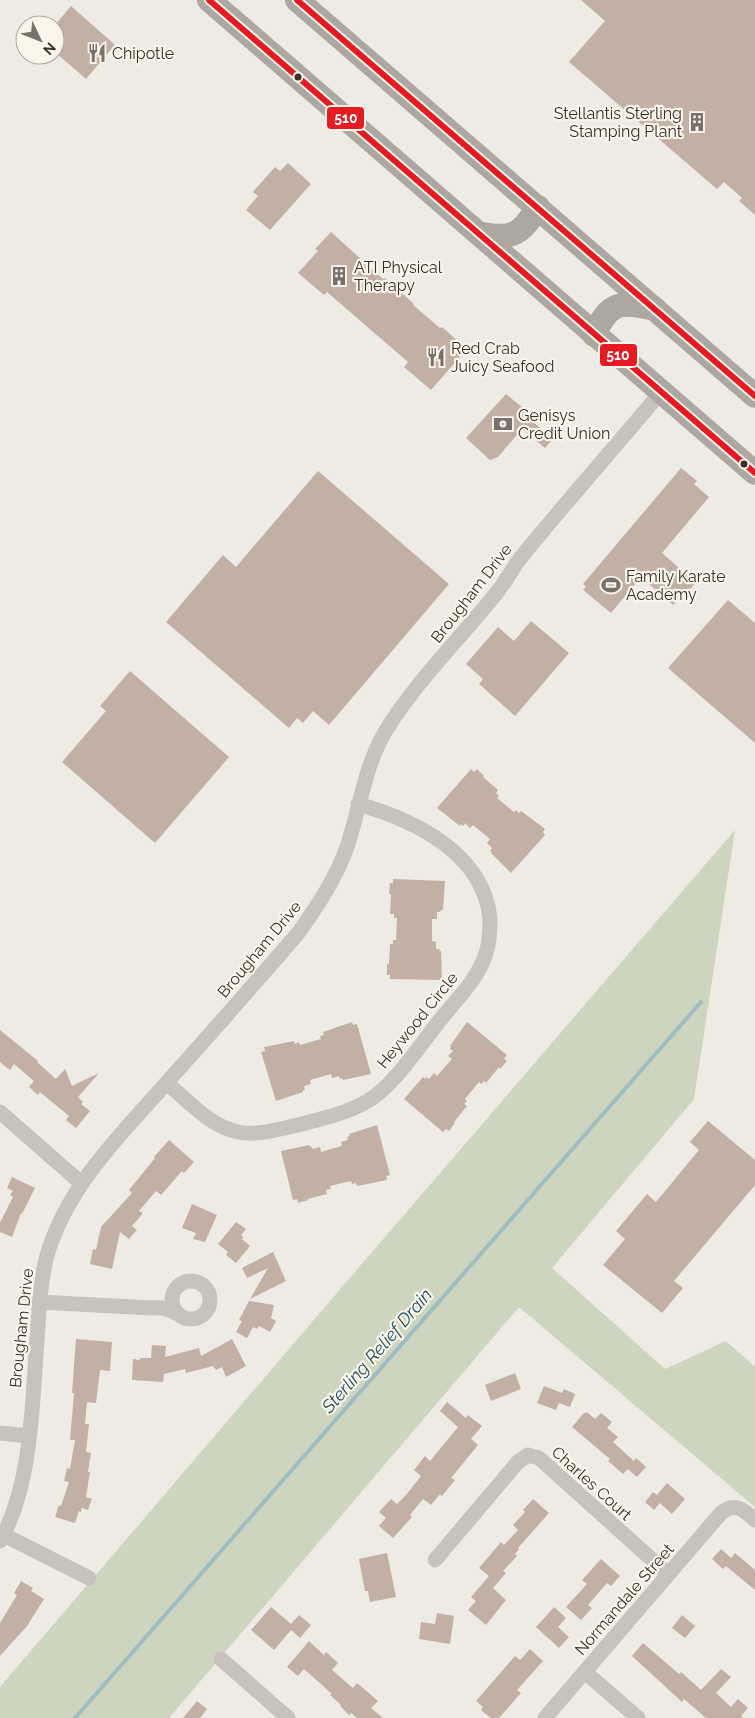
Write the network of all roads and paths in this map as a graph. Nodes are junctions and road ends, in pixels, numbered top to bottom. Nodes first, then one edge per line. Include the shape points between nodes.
1 (209, 0) edge
2 (297, 0) edge
3 (538, 207) junction
4 (478, 233) junction
5 (655, 309) junction
6 (594, 334) junction
7 (661, 392) junction
8 (755, 396) edge
9 (755, 472) edge
10 (358, 804) junction
11 (167, 1082) junction
12 (0, 1112) edge
13 (81, 1183) junction
14 (174, 1292) junction
15 (39, 1302) junction
16 (160, 1307) junction
17 (180, 1315) junction
18 (0, 1433) edge
19 (30, 1436) junction
20 (755, 1520) edge
21 (2, 1538) edge
22 (434, 1560) dead end
23 (668, 1574) junction
24 (89, 1578) dead end
25 (221, 1659) dead end
26 (585, 1672) junction
27 (288, 1718) edge
28 (545, 1718) edge
29 (638, 1718) edge

1 - 4 main road
2 - 3 main road
3 - 4 main road via 528,224 518,232 495,236
3 - 5 main road
4 - 6 main road
5 - 6 main road via 633,304 611,309
5 - 8 main road
6 - 7 main road
7 - 9 main road
7 - 10 street, Brougham Drive via 520,558 499,590 415,689 373,755
10 - 11 street, Brougham Drive via 347,847 321,901 299,932
10 - 11 street, Heywood Circle via 410,822 460,857 470,868 486,899 490,925 486,953 471,981 387,1086 368,1102 338,1114 274,1130 240,1132 206,1116
11 - 13 street, Brougham Drive via 102,1154
12 - 13 street
13 - 15 street, Brougham Drive via 53,1238
14 - 16 street
14 - 17 street via 172,1305
14 - 17 street via 182,1282 189,1281 201,1284 209,1293 209,1305 202,1315 191,1319
15 - 16 street
15 - 19 street, Brougham Drive
16 - 17 street
18 - 19 street
19 - 21 street, Brougham Drive via 19,1495
20 - 23 street, Normandale Street via 746,1512 732,1507 721,1513
21 - 24 street
22 - 23 street, Charles Court via 518,1462 528,1455 539,1458
23 - 26 street, Normandale Street
25 - 27 street
26 - 28 street, Normandale Street
26 - 29 street

